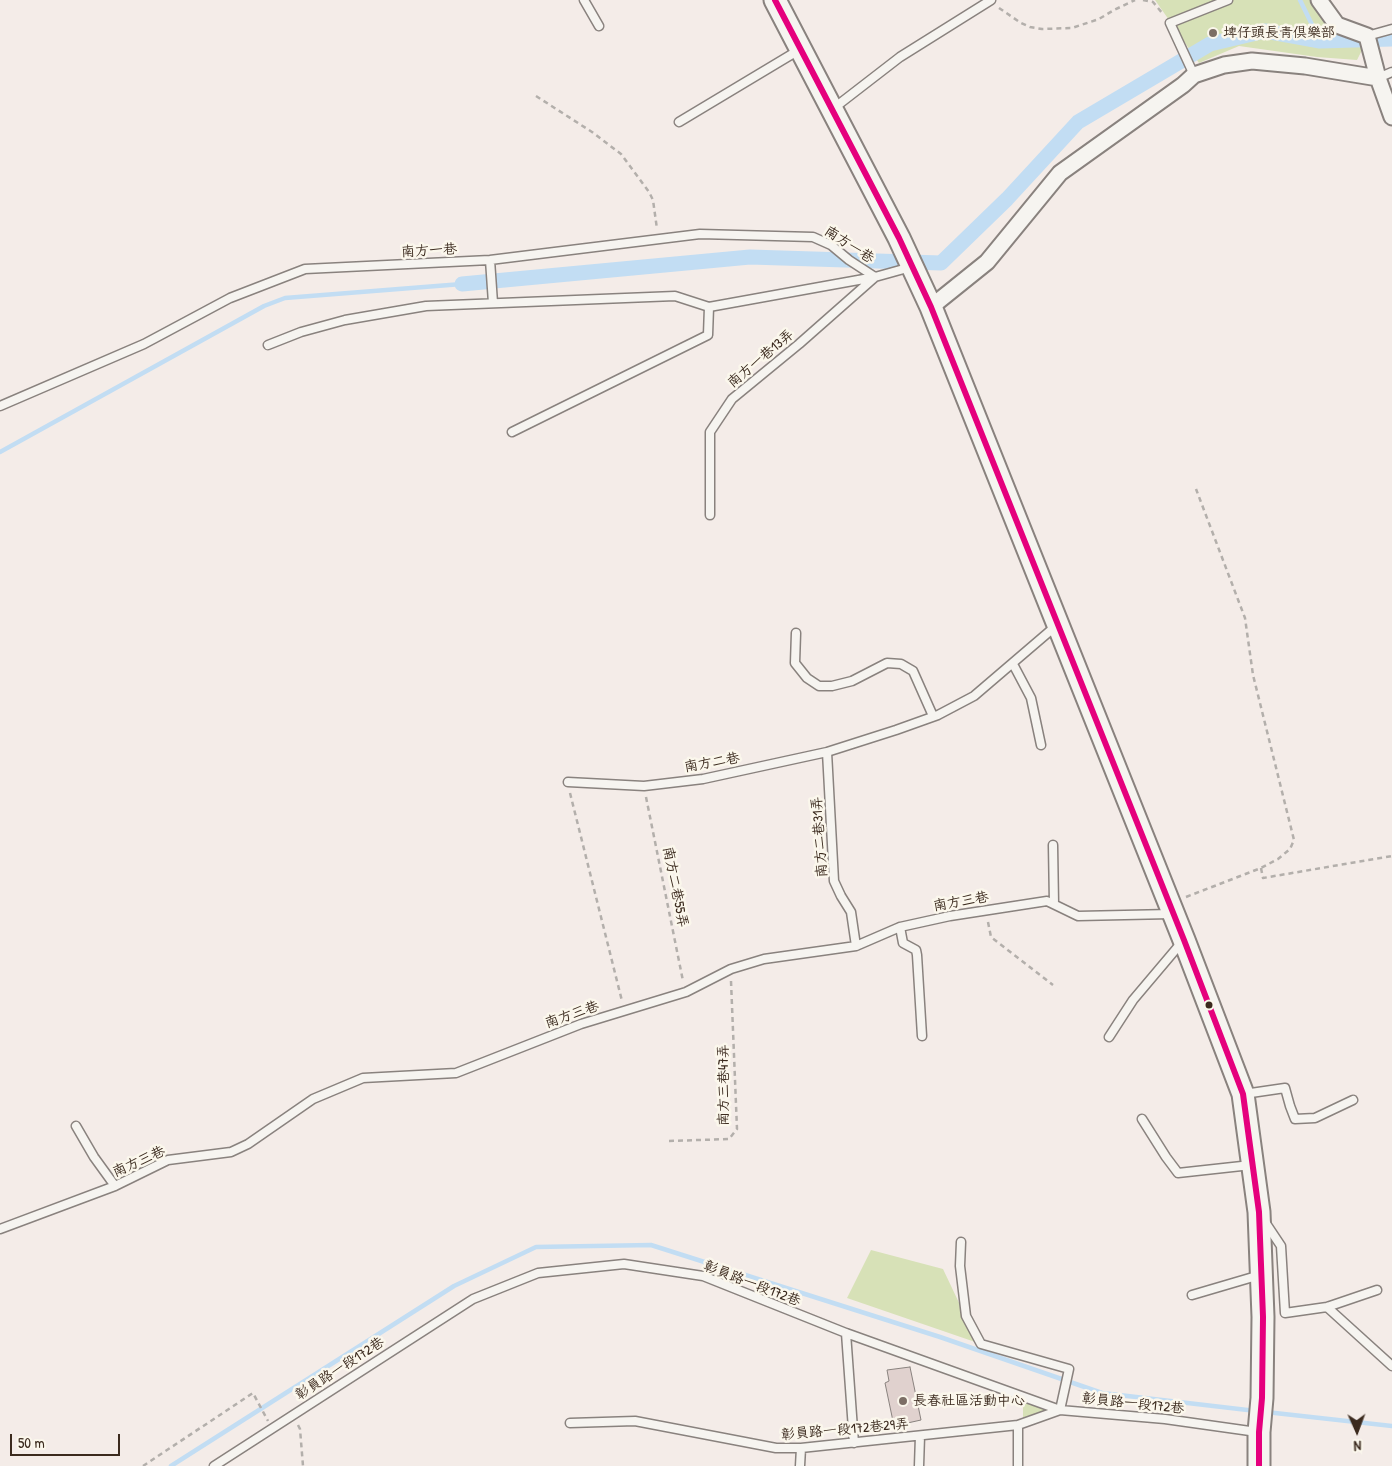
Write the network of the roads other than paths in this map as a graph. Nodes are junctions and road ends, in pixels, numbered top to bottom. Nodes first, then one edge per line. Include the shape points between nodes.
1 (584, 0) edge
2 (775, 0) edge
3 (990, 0) edge
4 (1228, 0) edge
5 (1319, 0) edge
6 (600, 26) dead end
7 (1392, 29) edge
8 (1368, 36) junction
9 (801, 49) junction
10 (1392, 72) edge
11 (1194, 75) junction
12 (1378, 78) junction
13 (832, 110) junction
14 (1392, 117) edge
15 (679, 122) dead end
16 (490, 260) junction
17 (914, 271) junction
18 (875, 277) junction
19 (493, 303) junction
20 (709, 307) junction
21 (931, 307) junction
22 (268, 345) dead end
23 (0, 406) edge
24 (512, 432) dead end
25 (710, 515) dead end
26 (1059, 624) junction
27 (796, 633) dead end
28 (1012, 664) junction
29 (933, 716) junction
30 (1041, 745) dead end
31 (827, 752) junction
32 (568, 782) road end
33 (1054, 845) dead end
34 (1054, 904) junction
35 (1170, 906) junction
36 (900, 927) junction
37 (1184, 940) junction
38 (856, 946) junction
39 (922, 1036) dead end
40 (1109, 1037) dead end
41 (1243, 1094) junction
42 (1353, 1100) dead end
43 (1142, 1119) dead end
44 (76, 1126) dead end
45 (1253, 1165) junction
46 (115, 1186) junction
47 (1259, 1212) junction
48 (0, 1229) edge
49 (961, 1242) dead end
50 (1261, 1275) junction
51 (1377, 1290) dead end
52 (1192, 1295) dead end
53 (1327, 1307) junction
54 (846, 1333) junction
55 (1392, 1366) edge
56 (1060, 1410) junction
57 (570, 1423) dead end
58 (1018, 1425) junction
59 (1260, 1426) junction
60 (920, 1436) junction
61 (854, 1443) junction
62 (801, 1448) junction
63 (214, 1466) edge
64 (800, 1466) edge
65 (919, 1466) edge
66 (1018, 1466) edge
67 (1259, 1466) edge

1 - 6 lane
2 - 9 main road
3 - 13 lane via 900,57
4 - 11 lane via 1170,23
5 - 8 street via 1337,25
7 - 8 lane
8 - 12 street
9 - 13 main road
9 - 15 lane
10 - 12 lane
11 - 12 street via 1224,65 1252,61
11 - 21 street via 1060,172 987,262
12 - 14 street
13 - 17 main road
16 - 18 lane, 南方一巷 via 700,234 813,237 831,245
16 - 19 lane
16 - 23 lane, 南方一巷 via 305,269 230,298 144,344
17 - 18 lane, 南方一巷
17 - 21 main road
18 - 20 lane, 南方一巷
18 - 25 lane, 南方一巷13弄 via 732,399 710,432
19 - 20 lane, 南方一巷 via 675,296
19 - 22 lane, 南方一巷 via 426,306 344,320
20 - 24 lane via 708,335
21 - 26 main road
26 - 28 lane, 南方二巷
26 - 35 main road
27 - 29 lane via 795,664 819,686 852,680 887,664 901,664 913,671
28 - 29 lane, 南方二巷 via 974,696
28 - 30 lane via 1031,698
29 - 31 lane, 南方二巷
31 - 32 lane, 南方二巷 via 703,779 644,786
31 - 38 lane, 南方二巷31弄 via 834,881 851,912
33 - 34 lane
34 - 35 lane, 南方三巷 via 1078,916
34 - 36 lane, 南方三巷 via 1047,901 985,910
35 - 37 main road
36 - 38 lane, 南方三巷
36 - 39 lane via 903,942 916,950
37 - 40 lane via 1133,1000
37 - 41 main road
38 - 46 lane, 南方三巷 via 764,959 731,969 686,992 581,1024 456,1073 363,1078 313,1099 248,1144 231,1152 168,1160
41 - 42 lane via 1285,1088 1295,1119 1315,1118
41 - 45 main road
43 - 45 lane via 1178,1173
44 - 46 lane
45 - 47 main road
46 - 48 lane, 南方三巷
47 - 50 main road
47 - 53 lane via 1281,1246 1285,1313
49 - 56 lane via 960,1266 966,1316 981,1344 1069,1369
50 - 52 lane
50 - 59 main road
51 - 53 lane
53 - 55 lane
54 - 56 lane, 彰員路一段172巷
54 - 61 lane
54 - 63 lane, 彰員路一段172巷 via 703,1276 624,1264 538,1273 473,1299
56 - 58 lane, 彰員路一段172巷29弄
56 - 59 lane, 彰員路一段172巷
57 - 62 lane, 彰員路一段172巷29弄 via 635,1421 776,1448
58 - 60 lane, 彰員路一段172巷29弄
58 - 66 lane
59 - 67 main road
60 - 61 lane, 彰員路一段172巷29弄
60 - 65 lane
61 - 62 lane, 彰員路一段172巷29弄
62 - 64 lane

